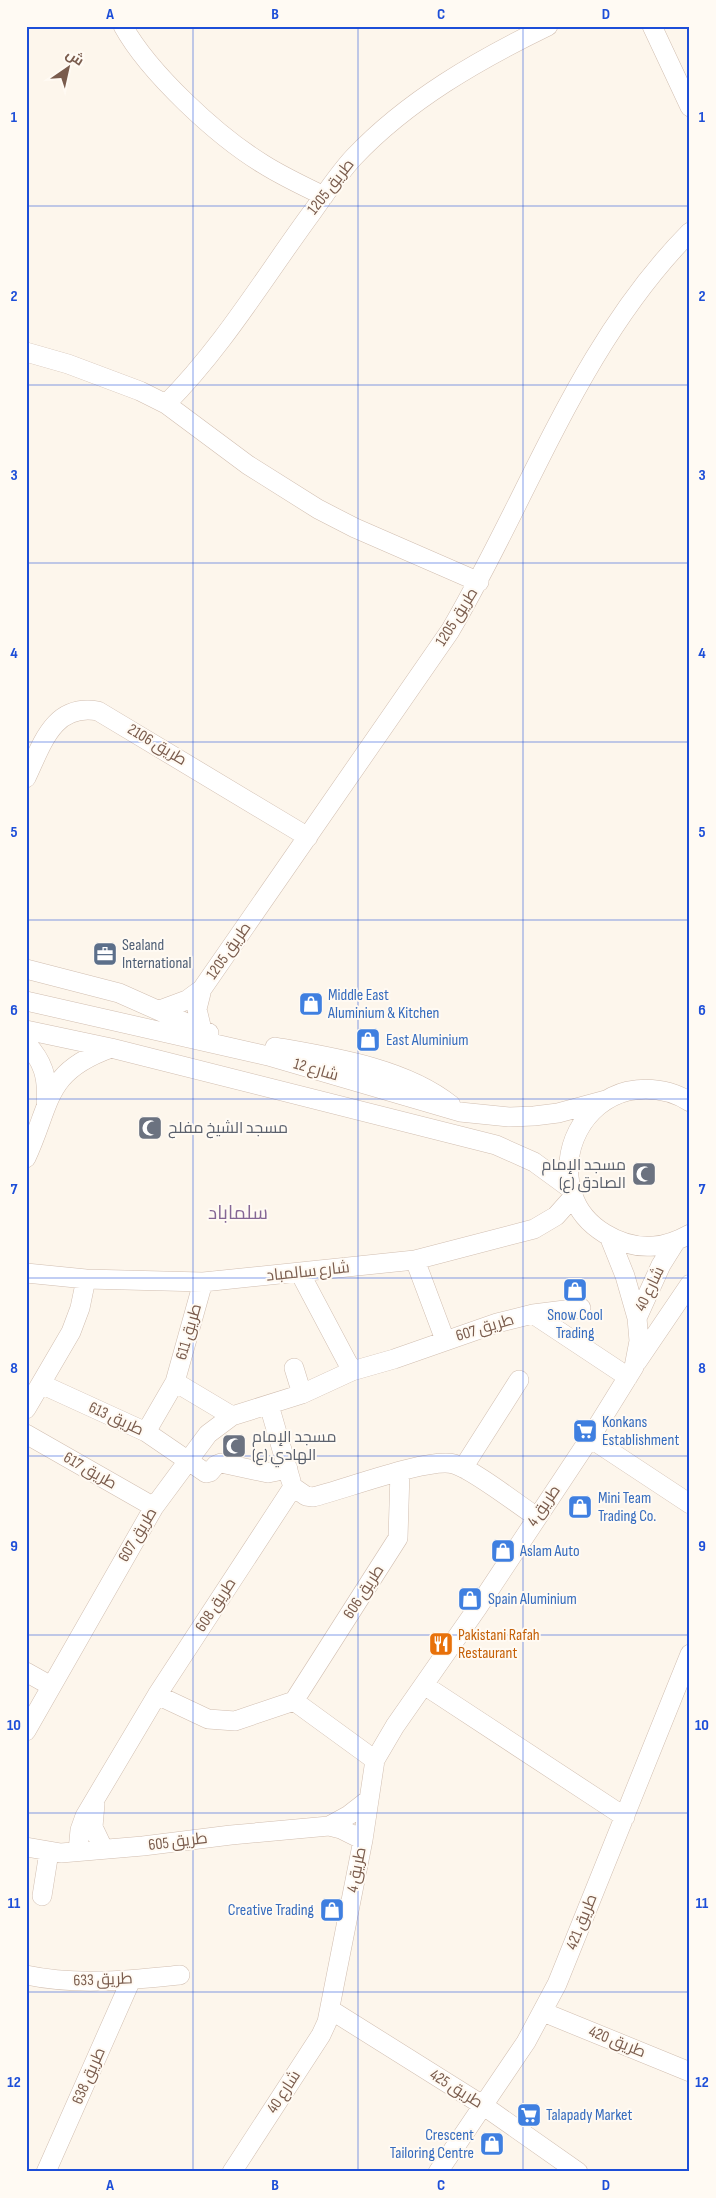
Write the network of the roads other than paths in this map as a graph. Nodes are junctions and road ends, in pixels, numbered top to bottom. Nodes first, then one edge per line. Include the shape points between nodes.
1 (123, 26) edge
2 (548, 26) edge
3 (652, 26) edge
4 (690, 107) edge
5 (324, 196) junction
6 (690, 232) edge
7 (26, 352) edge
8 (166, 404) junction
9 (478, 582) junction
10 (26, 778) edge
11 (308, 837) junction
12 (26, 969) edge
13 (202, 990) junction
14 (26, 1001) edge
15 (160, 1010) junction
16 (26, 1030) edge
17 (202, 1030) junction
18 (26, 1043) edge
19 (111, 1048) junction
20 (606, 1100) junction
21 (690, 1102) edge
22 (46, 1103) junction
23 (460, 1112) junction
24 (31, 1137) edge
25 (26, 1158) edge
26 (572, 1193) junction
27 (609, 1236) junction
28 (683, 1238) edge
29 (415, 1260) junction
30 (26, 1273) edge
31 (300, 1273) junction
32 (86, 1279) junction
33 (203, 1282) junction
34 (690, 1284) edge
35 (580, 1308) dead end
36 (533, 1314) junction
37 (637, 1318) junction
38 (445, 1340) junction
39 (294, 1368) dead end
40 (352, 1371) junction
41 (631, 1372) junction
42 (519, 1380) dead end
43 (175, 1382) junction
44 (41, 1384) junction
45 (302, 1394) junction
46 (269, 1405) junction
47 (26, 1409) edge
48 (232, 1416) junction
49 (146, 1432) junction
50 (26, 1434) edge
51 (590, 1438) junction
52 (188, 1460) junction
53 (462, 1468) junction
54 (288, 1469) junction
55 (400, 1472) junction
56 (293, 1487) junction
57 (690, 1504) edge
58 (154, 1507) junction
59 (538, 1517) junction
60 (690, 1654) edge
61 (26, 1672) edge
62 (424, 1685) junction
63 (51, 1686) junction
64 (157, 1695) junction
65 (294, 1701) junction
66 (26, 1731) edge
67 (375, 1760) junction
68 (97, 1798) junction
69 (367, 1801) junction
70 (625, 1817) junction
71 (329, 1826) junction
72 (363, 1840) junction
73 (26, 1847) edge
74 (102, 1848) junction
75 (78, 1851) junction
76 (49, 1852) junction
77 (42, 1896) dead end
78 (26, 1975) edge
79 (180, 1975) dead end
80 (132, 1980) junction
81 (331, 2010) junction
82 (543, 2012) junction
83 (690, 2072) edge
84 (484, 2106) junction
85 (46, 2172) edge
86 (232, 2172) edge
87 (438, 2172) edge
88 (578, 2172) edge

1 - 5 street via 165,81 206,120 262,164
2 - 5 street, طريق 1205 via 471,66 382,129 353,158
3 - 4 street
5 - 8 street, طريق 1205 via 194,377
6 - 9 street, طريق 1205 via 638,291 609,332 583,375
7 - 8 street via 104,376
8 - 9 street via 248,465 318,509
9 - 11 street, طريق 1205 via 450,631
10 - 11 street, طريق 2106 via 54,724 64,716 87,709 98,712
11 - 13 street, طريق 1205
12 - 15 street via 119,993
13 - 15 street, طريق 1205 via 187,1000
13 - 17 street, طريق 1205 via 197,1009
14 - 23 street, شارع 12 via 268,1056
15 - 17 street
16 - 19 street, شارع 12
17 - 23 street via 398,1075 430,1089
18 - 22 street via 39,1058 45,1072 48,1087
19 - 22 street via 77,1063 64,1074
19 - 26 street, شارع 12 via 496,1146 534,1162
20 - 21 street, شارع 12 via 637,1090 659,1090
20 - 23 street, شارع 12 via 534,1116
20 - 26 street via 587,1117 574,1138 568,1164
22 - 24 street
24 - 25 street
26 - 27 street via 585,1216
26 - 29 street, شارع سالمباد via 556,1216 534,1229
27 - 28 street via 630,1245 654,1246
27 - 37 street, شارع 40 via 626,1276
28 - 37 street, شارع 40 via 660,1265
29 - 31 street, شارع سالمباد
29 - 38 street
30 - 32 street, شارع سالمباد
31 - 33 street, شارع سالمباد
31 - 40 street
32 - 33 street, شارع سالمباد
32 - 44 street via 71,1332
33 - 43 street, طريق 611
34 - 41 street
35 - 36 street, طريق 607
36 - 38 street, طريق 607
36 - 41 street, طريق 607
37 - 41 street, طريق 4 via 639,1341
38 - 40 street, طريق 607
39 - 45 street
40 - 45 street, طريق 607
41 - 51 street, طريق 4
42 - 53 street
43 - 48 street, طريق 611
43 - 49 street, طريق 611
44 - 47 street
44 - 49 street, طريق 613
45 - 46 street, طريق 607
46 - 48 street, طريق 607
46 - 54 street
48 - 52 street, طريق 607 via 208,1434
49 - 52 street, طريق 613
50 - 58 street, طريق 617
51 - 57 street
51 - 59 street, طريق 4
52 - 54 street, طريق 613 via 206,1473 221,1463 268,1473
52 - 58 street, طريق 607
53 - 55 street via 444,1463
53 - 59 street
54 - 56 street
55 - 56 street via 313,1497
55 - 65 street, طريق 606 via 398,1538
56 - 64 street, طريق 608
58 - 63 street, طريق 607
59 - 62 street, طريق 4
60 - 70 street, طريق 421
61 - 63 street
62 - 67 street, طريق 4 via 394,1726
62 - 70 street
63 - 66 street, طريق 607
64 - 65 street via 208,1719 235,1721
64 - 68 street, طريق 608
65 - 67 street
67 - 69 street, طريق 4
68 - 74 street, طريق 608 via 93,1827
68 - 75 street, طريق 608 via 83,1820
69 - 71 street, طريق 605
69 - 72 street, طريق 4
70 - 82 street, طريق 421
71 - 72 street, طريق 605 via 341,1828
71 - 74 street, طريق 605
72 - 81 street, طريق 4
73 - 76 street, طريق 605
74 - 75 street, طريق 605
75 - 76 street, طريق 605
76 - 77 street
78 - 80 street, طريق 633 via 67,1981
79 - 80 street, طريق 633
80 - 85 street, طريق 638
81 - 84 street, طريق 425
81 - 86 street, شارع 40 via 321,2035
82 - 83 street, طريق 420
82 - 84 street, طريق 421
84 - 87 street, طريق 421
84 - 88 street, طريق 425

